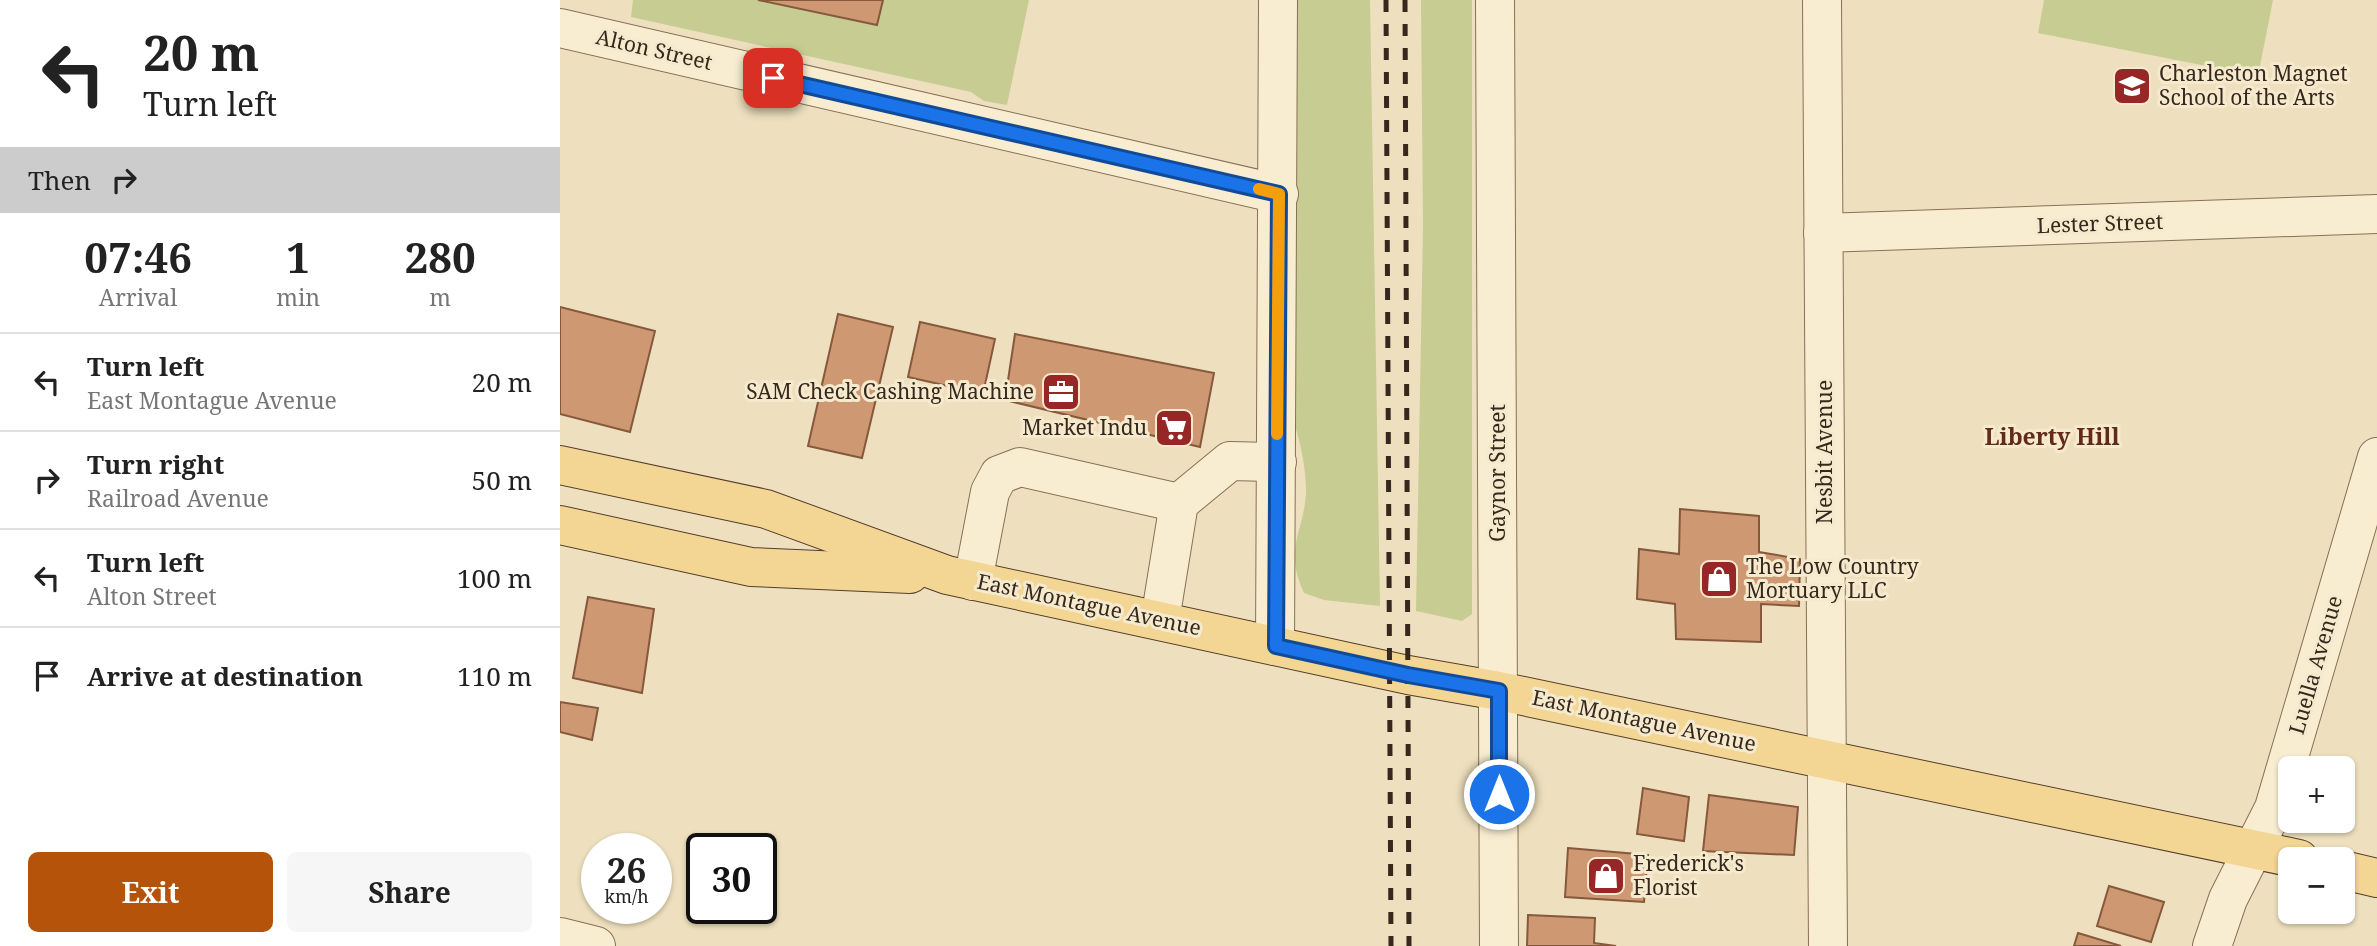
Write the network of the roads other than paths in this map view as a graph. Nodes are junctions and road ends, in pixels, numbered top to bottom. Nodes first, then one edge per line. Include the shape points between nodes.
1 (1278, 0) edge
2 (1495, 0) edge
3 (1822, 0) edge
4 (560, 29) edge
5 (1279, 194) junction
6 (2377, 214) edge
7 (1823, 233) junction
8 (2377, 457) edge
9 (1277, 462) junction
10 (560, 466) edge
11 (1179, 503) junction
12 (560, 525) edge
13 (597, 534) junction
14 (560, 541) edge
15 (960, 578) junction
16 (1160, 620) junction
17 (1276, 646) junction
18 (1499, 691) junction
19 (1828, 760) junction
20 (2255, 849) junction
21 (2278, 854) edge
22 (2355, 873) edge
23 (2377, 878) edge
24 (560, 937) edge
25 (593, 946) edge
26 (1499, 946) edge
27 (1828, 946) edge
28 (2212, 946) edge

1 - 5 street
2 - 18 street, Gaynor Street
3 - 7 street, Nesbit Avenue
4 - 5 street, Alton Street
5 - 9 street
6 - 7 street, Lester Street
7 - 19 street, Nesbit Avenue
8 - 20 street, Luella Avenue via 2274,808
9 - 11 street via 1230,461
9 - 17 street
10 - 15 main road, East Montague Avenue via 766,509
11 - 15 street via 1020,467 999,475
11 - 16 street
12 - 13 main road, East Montague Avenue
13 - 14 main road
13 - 15 main road, East Montague Avenue via 751,567
15 - 16 main road, East Montague Avenue
16 - 17 main road, East Montague Avenue
17 - 18 main road, East Montague Avenue
18 - 19 main road, East Montague Avenue
18 - 26 street, Gaynor Street
19 - 20 main road, East Montague Avenue
19 - 27 street, Nesbit Avenue
20 - 21 main road, East Montague Avenue
20 - 28 street, Luella Avenue via 2228,899
22 - 23 main road
24 - 25 street

